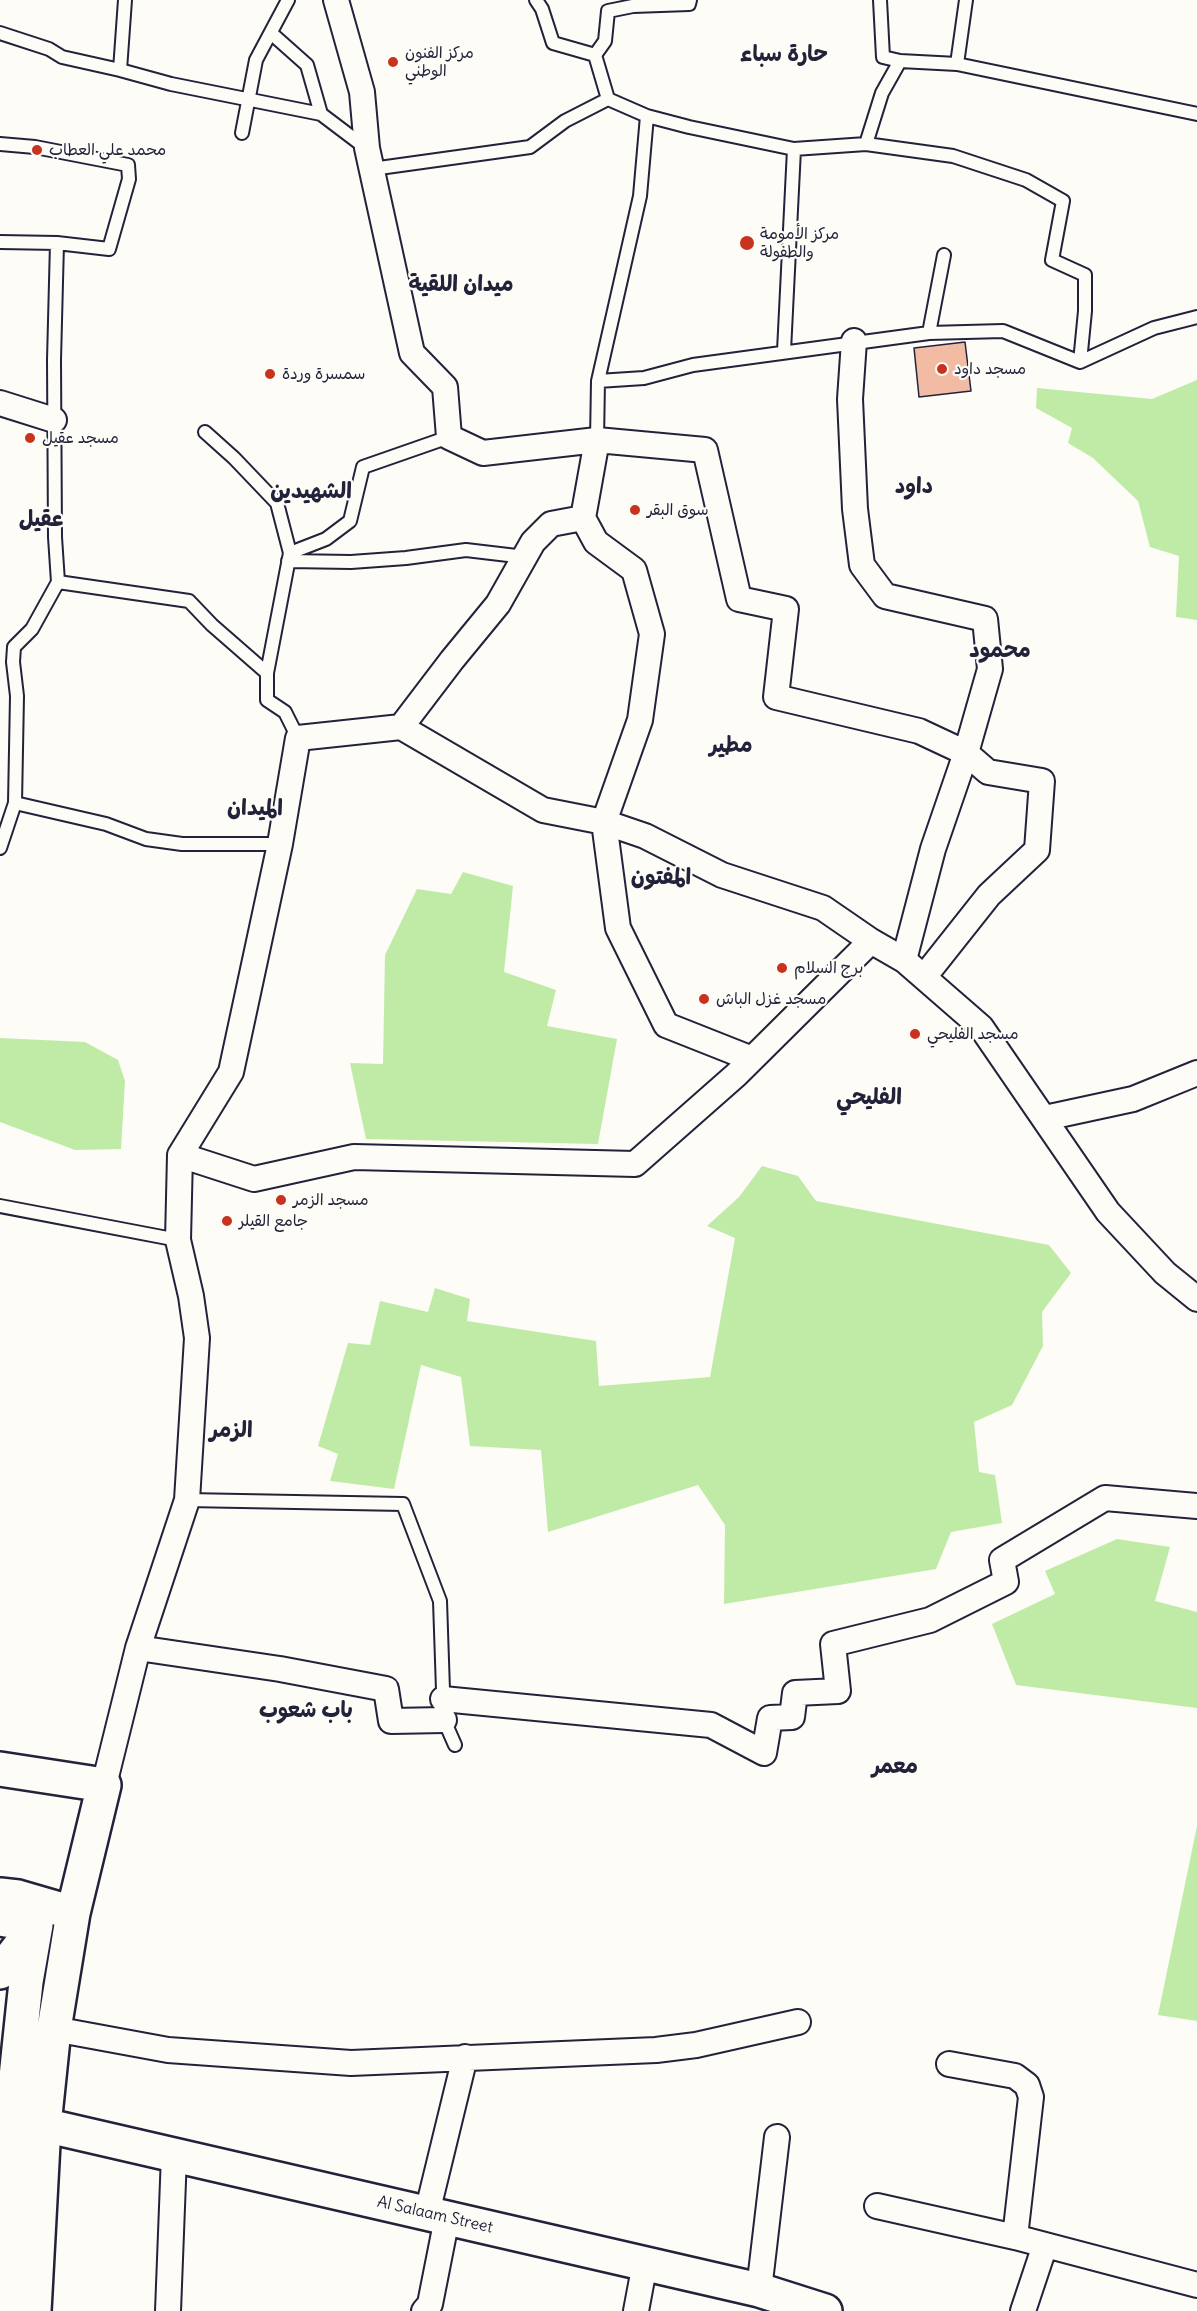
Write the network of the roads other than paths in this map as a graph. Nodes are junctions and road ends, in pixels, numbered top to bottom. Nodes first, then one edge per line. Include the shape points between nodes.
1 (125, 0) edge
2 (288, 0) edge
3 (336, 0) edge
4 (536, 0) edge
5 (690, 0) edge
6 (880, 0) edge
7 (966, 0) edge
8 (0, 33) edge
9 (271, 33) junction
10 (595, 55) junction
11 (900, 61) junction
12 (957, 64) junction
13 (120, 70) junction
14 (249, 98) junction
15 (608, 99) junction
16 (321, 114) junction
17 (1197, 114) edge
18 (647, 116) junction
19 (242, 133) dead end
20 (0, 144) edge
21 (866, 144) junction
22 (794, 149) junction
23 (370, 159) junction
24 (0, 242) edge
25 (57, 243) junction
26 (944, 255) dead end
27 (1197, 317) edge
28 (929, 333) junction
29 (854, 341) junction
30 (784, 351) junction
31 (1080, 362) junction
32 (598, 381) junction
33 (0, 403) edge
34 (54, 420) junction
35 (205, 432) dead end
36 (449, 437) junction
37 (597, 440) junction
38 (583, 518) junction
39 (289, 557) junction
40 (525, 557) junction
41 (58, 582) junction
42 (267, 672) junction
43 (401, 727) junction
44 (298, 738) junction
45 (966, 753) junction
46 (15, 803) junction
47 (604, 822) junction
48 (280, 844) junction
49 (0, 848) edge
50 (871, 941) junction
51 (904, 960) junction
52 (924, 977) junction
53 (752, 1059) junction
54 (1197, 1073) edge
55 (1045, 1118) junction
56 (180, 1155) junction
57 (1, 1206) edge
58 (178, 1240) junction
59 (1197, 1299) edge
60 (187, 1500) junction
61 (1197, 1506) edge
62 (138, 1648) junction
63 (444, 1710) junction
64 (455, 1745) dead end
65 (0, 1769) edge
66 (104, 1785) junction
67 (0, 1895) edge
68 (73, 1913) junction
69 (0, 1919) edge
70 (36, 1925) junction
71 (0, 1972) edge
72 (798, 2022) dead end
73 (54, 2029) junction
74 (465, 2057) junction
75 (949, 2064) dead end
76 (7, 2095) edge
77 (44, 2125) junction
78 (777, 2137) dead end
79 (174, 2155) junction
80 (877, 2206) dead end
81 (437, 2215) junction
82 (1015, 2236) junction
83 (1045, 2245) junction
84 (645, 2263) junction
85 (1197, 2285) edge
86 (759, 2290) junction
87 (4, 2311) edge
88 (34, 2311) edge
89 (168, 2311) edge
90 (424, 2311) edge
91 (636, 2311) edge
92 (825, 2311) edge
93 (1023, 2311) edge

1 - 13 lane
2 - 9 lane
3 - 23 street via 362,92
4 - 10 lane via 553,43
5 - 10 lane via 689,4 608,10 605,41
6 - 11 lane via 883,57
7 - 12 lane
8 - 13 lane via 62,57
9 - 14 lane via 256,60
9 - 16 lane via 307,65
10 - 15 lane
11 - 12 lane
11 - 21 lane via 882,93
12 - 17 lane
13 - 14 lane
14 - 16 lane
14 - 19 lane
15 - 18 lane
15 - 23 lane via 530,147
16 - 23 lane
18 - 22 lane
18 - 32 lane via 640,196
20 - 25 lane via 128,165 129,179 109,249
21 - 22 lane
21 - 31 lane via 953,156 1026,180 1063,201 1052,260 1085,275
22 - 30 lane
23 - 36 street via 412,353 445,387
24 - 25 lane
25 - 34 lane
26 - 28 lane
27 - 31 lane via 1154,328
28 - 29 lane
28 - 31 lane via 1003,331
29 - 30 lane
29 - 45 street via 850,399 862,565 885,596 985,619 990,669
30 - 32 lane via 693,365 644,378
32 - 37 lane
33 - 34 street
34 - 41 lane
35 - 39 lane via 277,503
36 - 37 street via 483,453
36 - 39 lane via 363,467 350,521 326,539
37 - 38 street
37 - 45 street via 705,450 739,599 786,609 776,697 919,731
38 - 40 street via 551,524
38 - 47 street via 596,542 634,570 652,634 640,720
39 - 40 lane via 351,562 466,549
39 - 42 lane
40 - 43 street via 498,604
41 - 42 lane via 189,601
41 - 46 lane via 32,629 14,647
42 - 44 lane via 267,700 285,711
43 - 44 street
43 - 47 street via 543,810
44 - 48 street
45 - 51 street via 933,849
45 - 52 street via 988,772 1042,782 1037,850 989,895
46 - 48 lane via 146,839 182,844
46 - 49 lane
47 - 50 street via 645,836 722,875 823,908
47 - 53 street via 618,928 666,1025
48 - 56 street via 231,1072
50 - 51 street
50 - 53 street
51 - 52 street
52 - 55 street via 981,1027
53 - 56 street via 635,1164 354,1157 254,1179
54 - 55 street via 1133,1099
55 - 59 street via 1108,1212 1165,1273
56 - 58 street
57 - 58 lane
58 - 60 street via 197,1338
60 - 62 street
60 - 63 lane via 403,1504 440,1601
61 - 63 street via 1105,1498 1002,1560 1006,1582 930,1620 833,1644 838,1691 795,1693 792,1717 770,1718 764,1754 711,1725
62 - 63 street via 386,1689 391,1721
62 - 66 street
63 - 64 lane
65 - 66 main road
66 - 68 main road
67 - 68 main road
68 - 73 main road
69 - 70 main road
70 - 71 main road
70 - 76 main road
72 - 74 street via 656,2050
73 - 74 street via 168,2050 351,2063
73 - 77 main road
74 - 81 street
75 - 82 street via 1015,2076 1027,2085 1031,2097
76 - 77 main road
76 - 87 main road
77 - 79 main road, Al Salaam Street
77 - 88 main road
78 - 86 street
79 - 81 main road, Al Salaam Street
79 - 89 street
80 - 82 street
81 - 84 main road, Al Salaam Street
81 - 90 street via 430,2304
82 - 83 street
83 - 85 street
83 - 93 street
84 - 86 main road, Al Salaam Street
84 - 91 street
86 - 92 main road, Al Salaam Street

